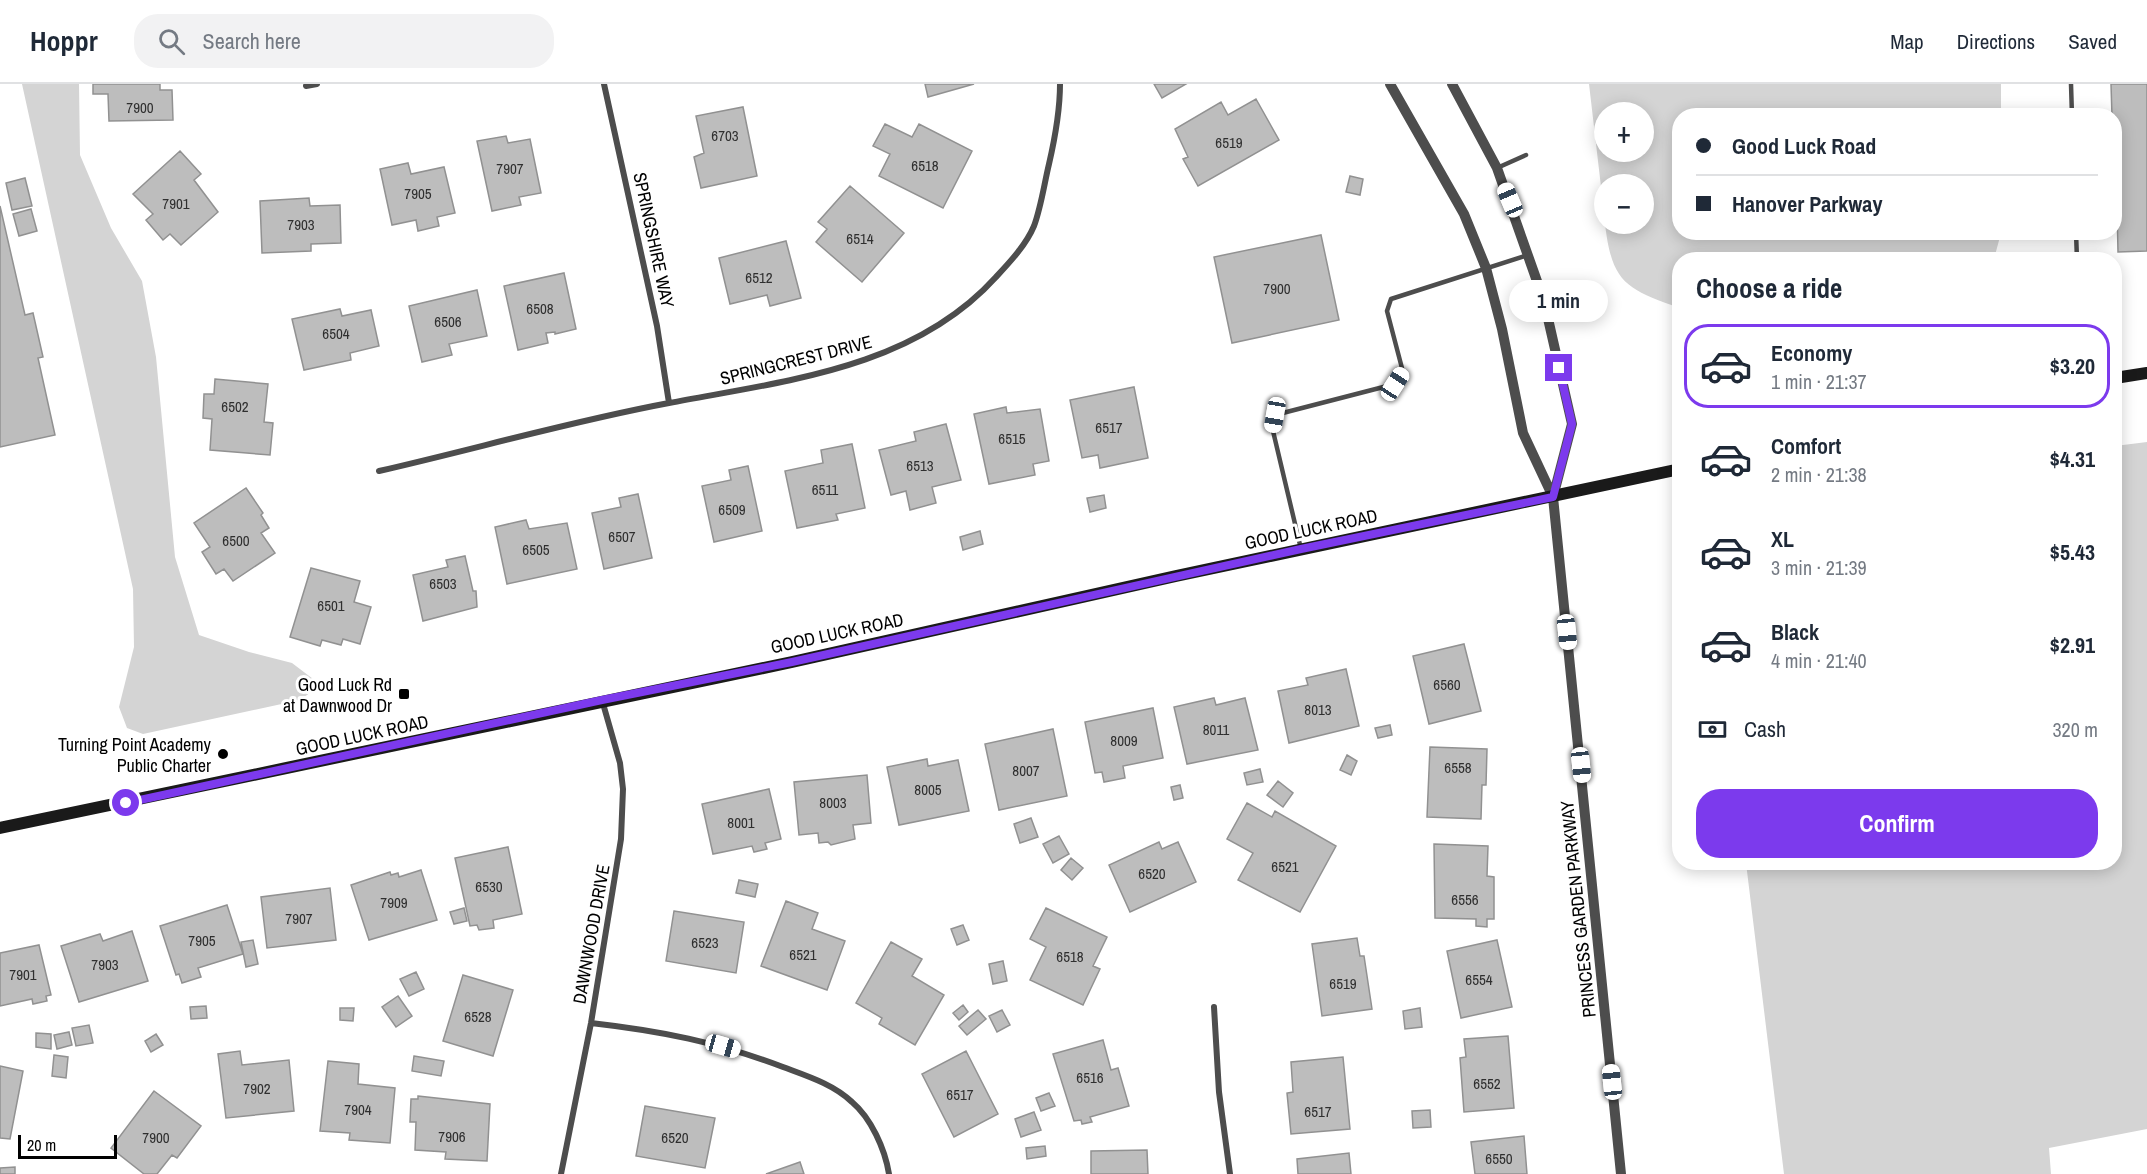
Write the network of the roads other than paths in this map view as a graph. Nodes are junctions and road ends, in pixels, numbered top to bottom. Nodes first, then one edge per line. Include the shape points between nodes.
1 (317, 84) edge
2 (604, 84) edge
3 (1060, 84) edge
4 (1390, 84) edge
5 (1452, 84) edge
6 (2071, 84) edge
7 (306, 86) dead end
8 (2072, 108) edge
9 (1526, 155) dead end
10 (1497, 168) junction
11 (1529, 255) junction
12 (1486, 268) junction
13 (2147, 374) edge
14 (2122, 377) edge
15 (669, 403) junction
16 (379, 471) dead end
17 (1672, 471) edge
18 (1553, 497) junction
19 (1301, 549) junction
20 (602, 700) junction
21 (0, 828) edge
22 (1214, 1007) dead end
23 (591, 1023) junction
24 (561, 1174) edge
25 (889, 1174) edge
26 (1230, 1174) edge
27 (1621, 1174) edge

1 - 7 street
2 - 15 street, SPRINGSHIRE WAY via 657,326
3 - 15 street, SPRINGCREST DRIVE via 1052,150 1034,226 986,288 961,309 890,351 806,376
4 - 12 street via 1464,214
5 - 10 street
6 - 8 lane
9 - 10 lane
10 - 11 street
11 - 12 lane
11 - 18 street via 1544,301 1572,424
12 - 18 street via 1523,434
12 - 19 lane via 1391,299 1387,311 1403,372 1395,384 1275,415 1273,431
13 - 14 main road
15 - 16 street, SPRINGCREST DRIVE
17 - 18 main road, GOOD LUCK ROAD
18 - 19 main road, GOOD LUCK ROAD
18 - 27 street, PRINCESS GARDEN PARKWAY
19 - 20 main road, GOOD LUCK ROAD
20 - 21 main road, GOOD LUCK ROAD
20 - 23 street, DAWNWOOD DRIVE via 620,763 623,812
22 - 26 street via 1219,1092
23 - 24 street, DAWNWOOD DRIVE
23 - 25 street via 688,1036 740,1051 831,1087 865,1115 887,1159

